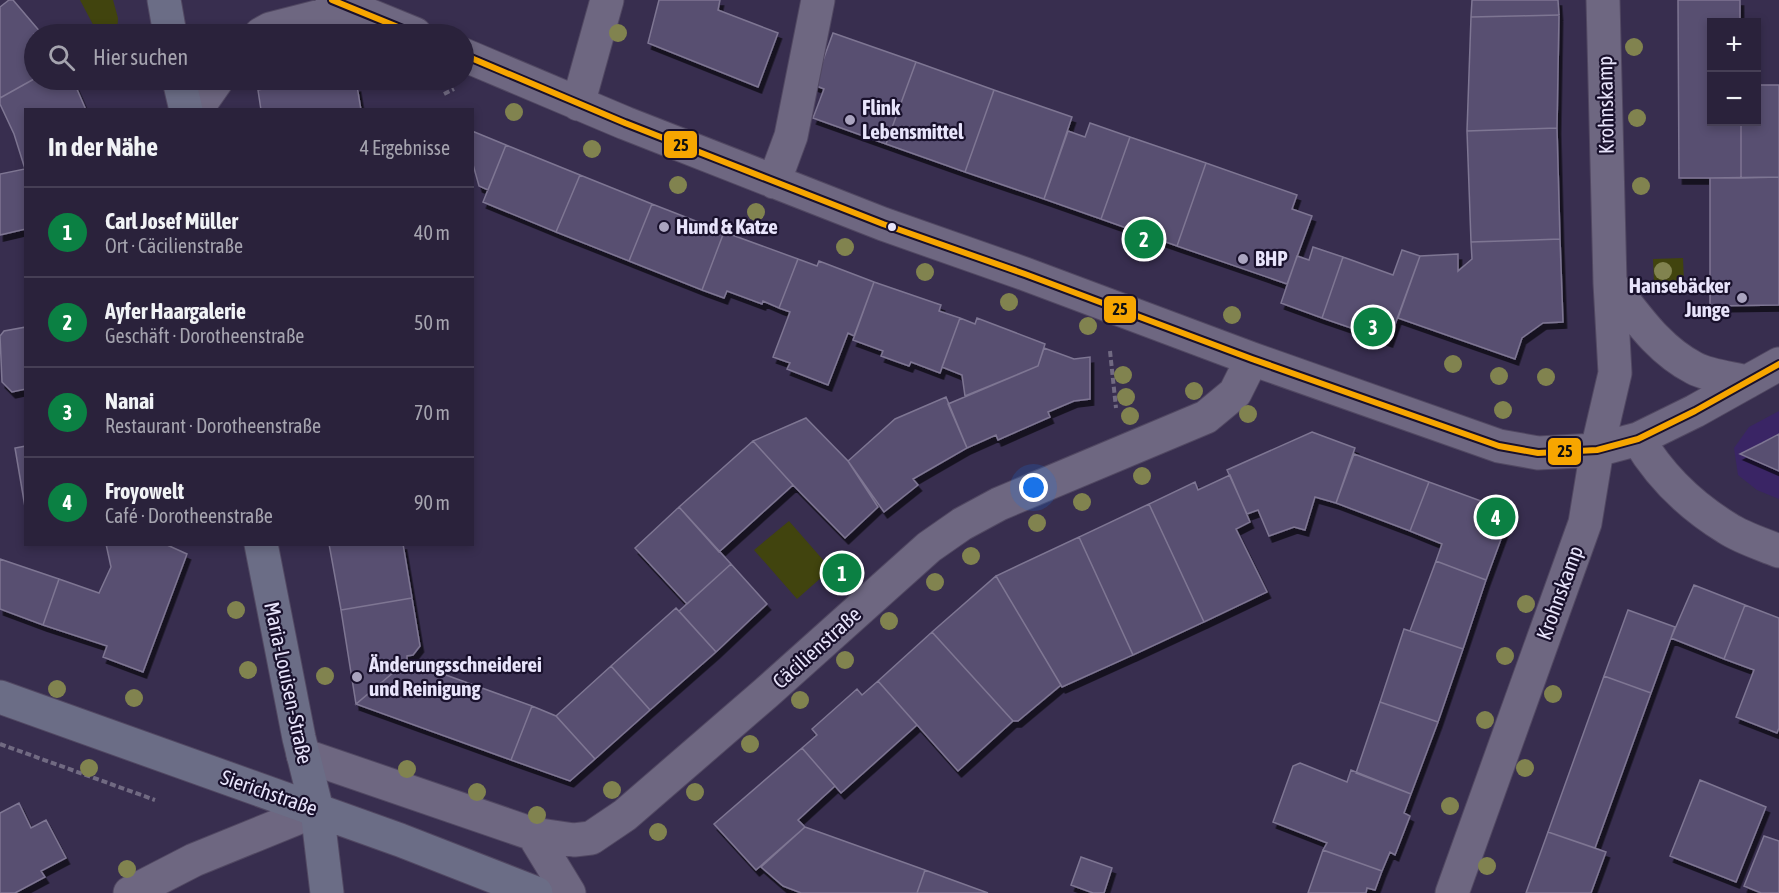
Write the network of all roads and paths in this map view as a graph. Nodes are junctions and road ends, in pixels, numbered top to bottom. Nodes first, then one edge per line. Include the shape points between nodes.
1 (164, 0) edge
2 (607, 0) edge
3 (818, 0) edge
4 (1603, 0) edge
5 (342, 4) edge
6 (168, 24) edge
7 (284, 24) edge
8 (391, 24) edge
9 (474, 59) edge
10 (181, 90) edge
11 (210, 90) edge
12 (578, 104) junction
13 (186, 108) edge
14 (197, 108) edge
15 (774, 182) junction
16 (1610, 283) junction
17 (1110, 351) dead end
18 (1252, 359) junction
19 (1779, 364) edge
20 (1747, 382) junction
21 (1116, 408) dead end
22 (1638, 439) junction
23 (1597, 450) junction
24 (261, 546) edge
25 (1779, 551) edge
26 (0, 698) edge
27 (0, 744) edge
28 (303, 755) junction
29 (155, 800) dead end
30 (317, 810) junction
31 (533, 834) junction
32 (130, 893) edge
33 (327, 893) edge
34 (536, 893) edge
35 (569, 893) edge
36 (1452, 893) edge

1 - 6 main road
2 - 12 street
3 - 15 street via 791,136
4 - 16 street, Krohnskamp
5 - 7 street
5 - 8 street
9 - 12 street
10 - 13 main road
11 - 14 street
12 - 15 street
15 - 18 street
16 - 20 street via 1667,351 1695,369
16 - 23 street, Krohnskamp via 1615,373
17 - 21 path
18 - 23 street via 1499,446 1538,453
18 - 31 street, Cäcilienstraße via 1235,393 1206,417 999,504 929,547 607,828 591,838 574,840
19 - 20 street
20 - 22 street
22 - 23 street
22 - 25 street via 1651,462 1690,502 1729,530
23 - 36 street, Krohnskamp via 1585,523
24 - 28 main road, Maria-Louisen-Straße
26 - 30 main road, Sierichstraße
27 - 29 path
28 - 30 main road, Maria-Louisen-Straße
28 - 31 street
30 - 32 street via 194,860
30 - 33 main road, Maria-Louisen-Straße
30 - 34 main road, Sierichstraße
31 - 35 street

